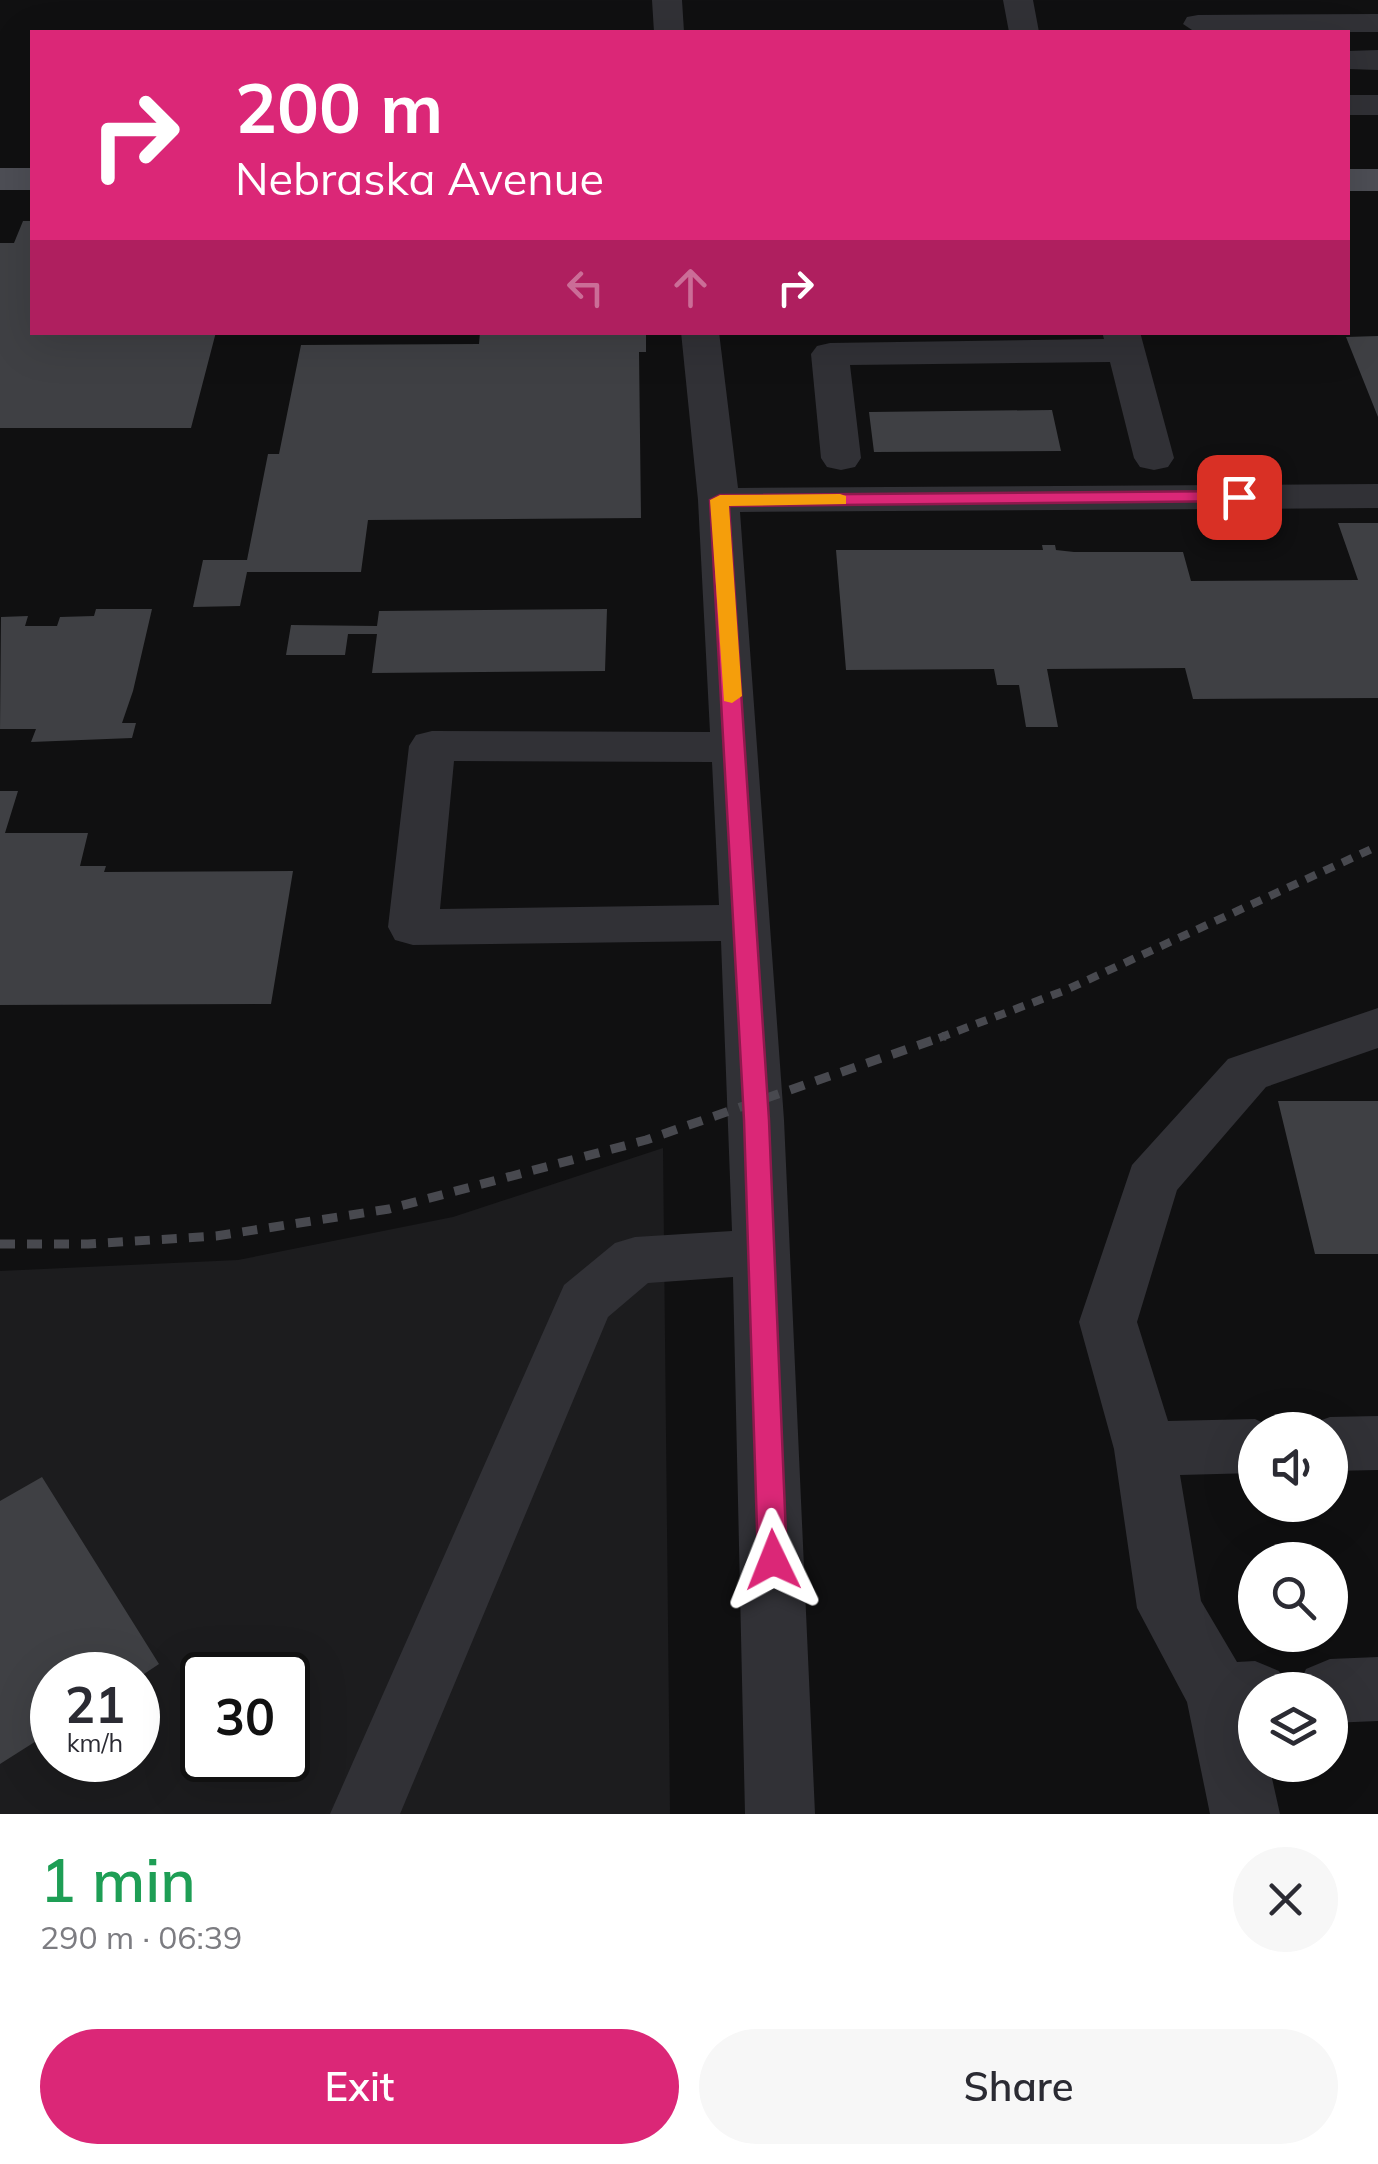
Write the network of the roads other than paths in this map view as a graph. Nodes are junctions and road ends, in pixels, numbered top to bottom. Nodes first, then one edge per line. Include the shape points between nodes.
1 (666, 0) edge
2 (1018, 0) edge
3 (1225, 0) edge
4 (1195, 14) edge
5 (1279, 19) edge
6 (1378, 22) edge
7 (669, 30) edge
8 (1024, 30) edge
9 (1350, 60) edge
10 (1378, 60) edge
11 (1350, 85) edge
12 (1378, 85) edge
13 (1378, 104) edge
14 (1350, 105) edge
15 (1350, 134) edge
16 (1378, 134) edge
17 (0, 179) edge
18 (30, 179) edge
19 (1350, 180) edge
20 (1378, 180) edge
21 (700, 335) edge
22 (1124, 341) edge
23 (841, 458) dead end
24 (1154, 458) dead end
25 (1378, 496) edge
26 (720, 500) junction
27 (734, 746) junction
28 (745, 923) junction
29 (1378, 1028) edge
30 (762, 1252) junction
31 (1378, 1443) edge
32 (1348, 1444) edge
33 (1238, 1447) edge
34 (1145, 1450) junction
35 (1378, 1689) edge
36 (1348, 1690) edge
37 (1237, 1694) edge
38 (365, 1814) edge
39 (780, 1814) edge
40 (1244, 1814) edge

1 - 7 street
2 - 8 street
3 - 4 street
4 - 5 street
5 - 6 street
9 - 10 street
11 - 12 street
13 - 14 street
15 - 16 street
17 - 18 main road
19 - 20 main road
21 - 26 street
22 - 23 street via 830,354
22 - 24 street
25 - 26 street
26 - 27 street
27 - 28 street
27 - 28 street via 432,746 413,927
28 - 30 street
29 - 34 street via 1247,1072 1152,1181 1108,1322
30 - 38 street via 635,1260 585,1302
30 - 39 street
31 - 32 street
33 - 34 street
34 - 37 street via 1170,1608
35 - 36 street
37 - 40 street

